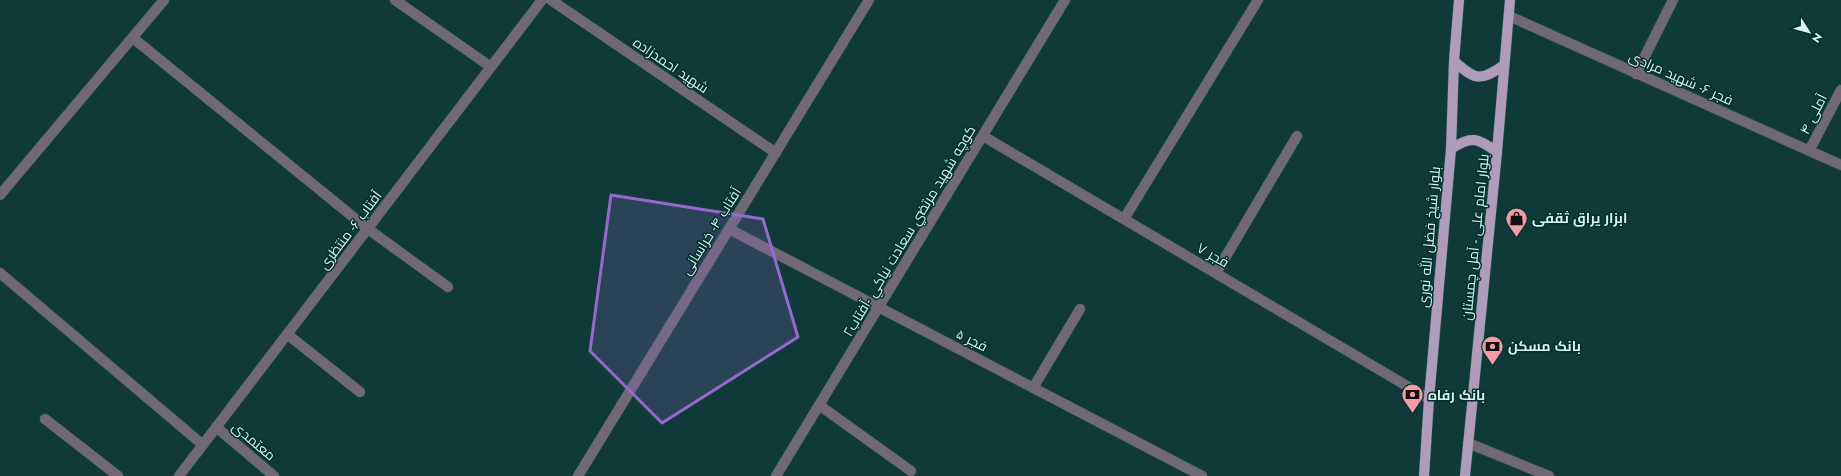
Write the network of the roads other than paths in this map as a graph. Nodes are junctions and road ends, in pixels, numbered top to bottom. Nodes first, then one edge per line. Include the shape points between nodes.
1 (164, 0) edge
2 (395, 0) edge
3 (542, 0) edge
4 (551, 0) edge
5 (869, 0) edge
6 (1065, 0) edge
7 (1258, 0) edge
8 (1459, 0) edge
9 (1510, 0) edge
10 (1674, 0) edge
11 (1509, 16) junction
12 (133, 38) junction
13 (1454, 61) junction
14 (1504, 65) junction
15 (491, 67) junction
16 (1636, 74) junction
17 (1841, 90) edge
18 (983, 136) junction
19 (1297, 136) dead end
20 (1451, 149) junction
21 (1810, 151) junction
22 (776, 152) junction
23 (1497, 152) junction
24 (1841, 165) edge
25 (0, 195) edge
26 (1124, 219) junction
27 (368, 229) junction
28 (729, 229) junction
29 (0, 273) edge
30 (1216, 273) junction
31 (448, 287) dead end
32 (878, 308) junction
33 (1080, 309) dead end
34 (287, 334) junction
35 (1033, 388) junction
36 (360, 392) dead end
37 (1429, 399) junction
38 (819, 405) junction
39 (45, 419) dead end
40 (216, 427) junction
41 (1468, 443) junction
42 (203, 445) junction
43 (911, 471) dead end
44 (118, 476) edge
45 (180, 476) edge
46 (274, 476) edge
47 (578, 476) edge
48 (776, 476) edge
49 (1202, 476) edge
50 (1424, 476) edge
51 (1465, 476) edge
52 (1549, 476) edge

1 - 12 street
2 - 15 street
3 - 15 street, آفتاب ۶- منتظری
4 - 22 street, شهید احمدزاده
5 - 22 street, آفتاب ۴- خراسانی
6 - 18 street, كوچه شهيد مرتضي سعادت نياكي -آفتاب۲
7 - 26 street
8 - 13 main road, بلوار شیخ فضل الله نوری
9 - 11 main road, بلوار امام علی - آمل چمستان
10 - 16 street
11 - 14 main road, بلوار امام علی - آمل چمستان
11 - 16 street, فجر ۶- شهید مرادی
12 - 25 street
12 - 27 street
13 - 14 main road via 1469,74 1480,77 1489,76
13 - 20 main road, بلوار شیخ فضل الله نوری
14 - 23 main road, بلوار امام علی - آمل چمستان
15 - 27 street, آفتاب ۶- منتظری
16 - 21 street, فجر ۶- شهید مرادی
17 - 21 street, آملی ۴
18 - 26 street, فجر ۷
18 - 32 street, كوچه شهيد مرتضي سعادت نياكي -آفتاب۲
19 - 30 street
20 - 23 main road via 1464,140 1474,139
20 - 37 main road, بلوار شیخ فضل الله نوری
21 - 24 street, فجر ۶- شهید مرادی
22 - 28 street, آفتاب ۴- خراسانی
23 - 41 main road, بلوار امام علی - آمل چمستان
26 - 30 street, فجر ۷
27 - 31 street
27 - 34 street, آفتاب ۶- منتظری
28 - 32 street, فجر ۵
28 - 47 street, آفتاب ۴- خراسانی
29 - 42 street
30 - 37 street, فجر ۷
32 - 35 street, فجر ۵
32 - 38 street, كوچه شهيد مرتضي سعادت نياكي -آفتاب۲
33 - 35 street
34 - 36 street
34 - 40 street, آفتاب ۶- منتظری
35 - 49 street, فجر ۵
37 - 50 main road, بلوار شیخ فضل الله نوری
38 - 43 street
38 - 48 street, كوچه شهيد مرتضي سعادت نياكي -آفتاب۲
39 - 44 street
40 - 42 street, آفتاب ۶- منتظری
40 - 46 street, معتمدی
41 - 51 main road, بلوار امام علی - آمل چمستان
41 - 52 street
42 - 45 street, آفتاب ۶- منتظری

